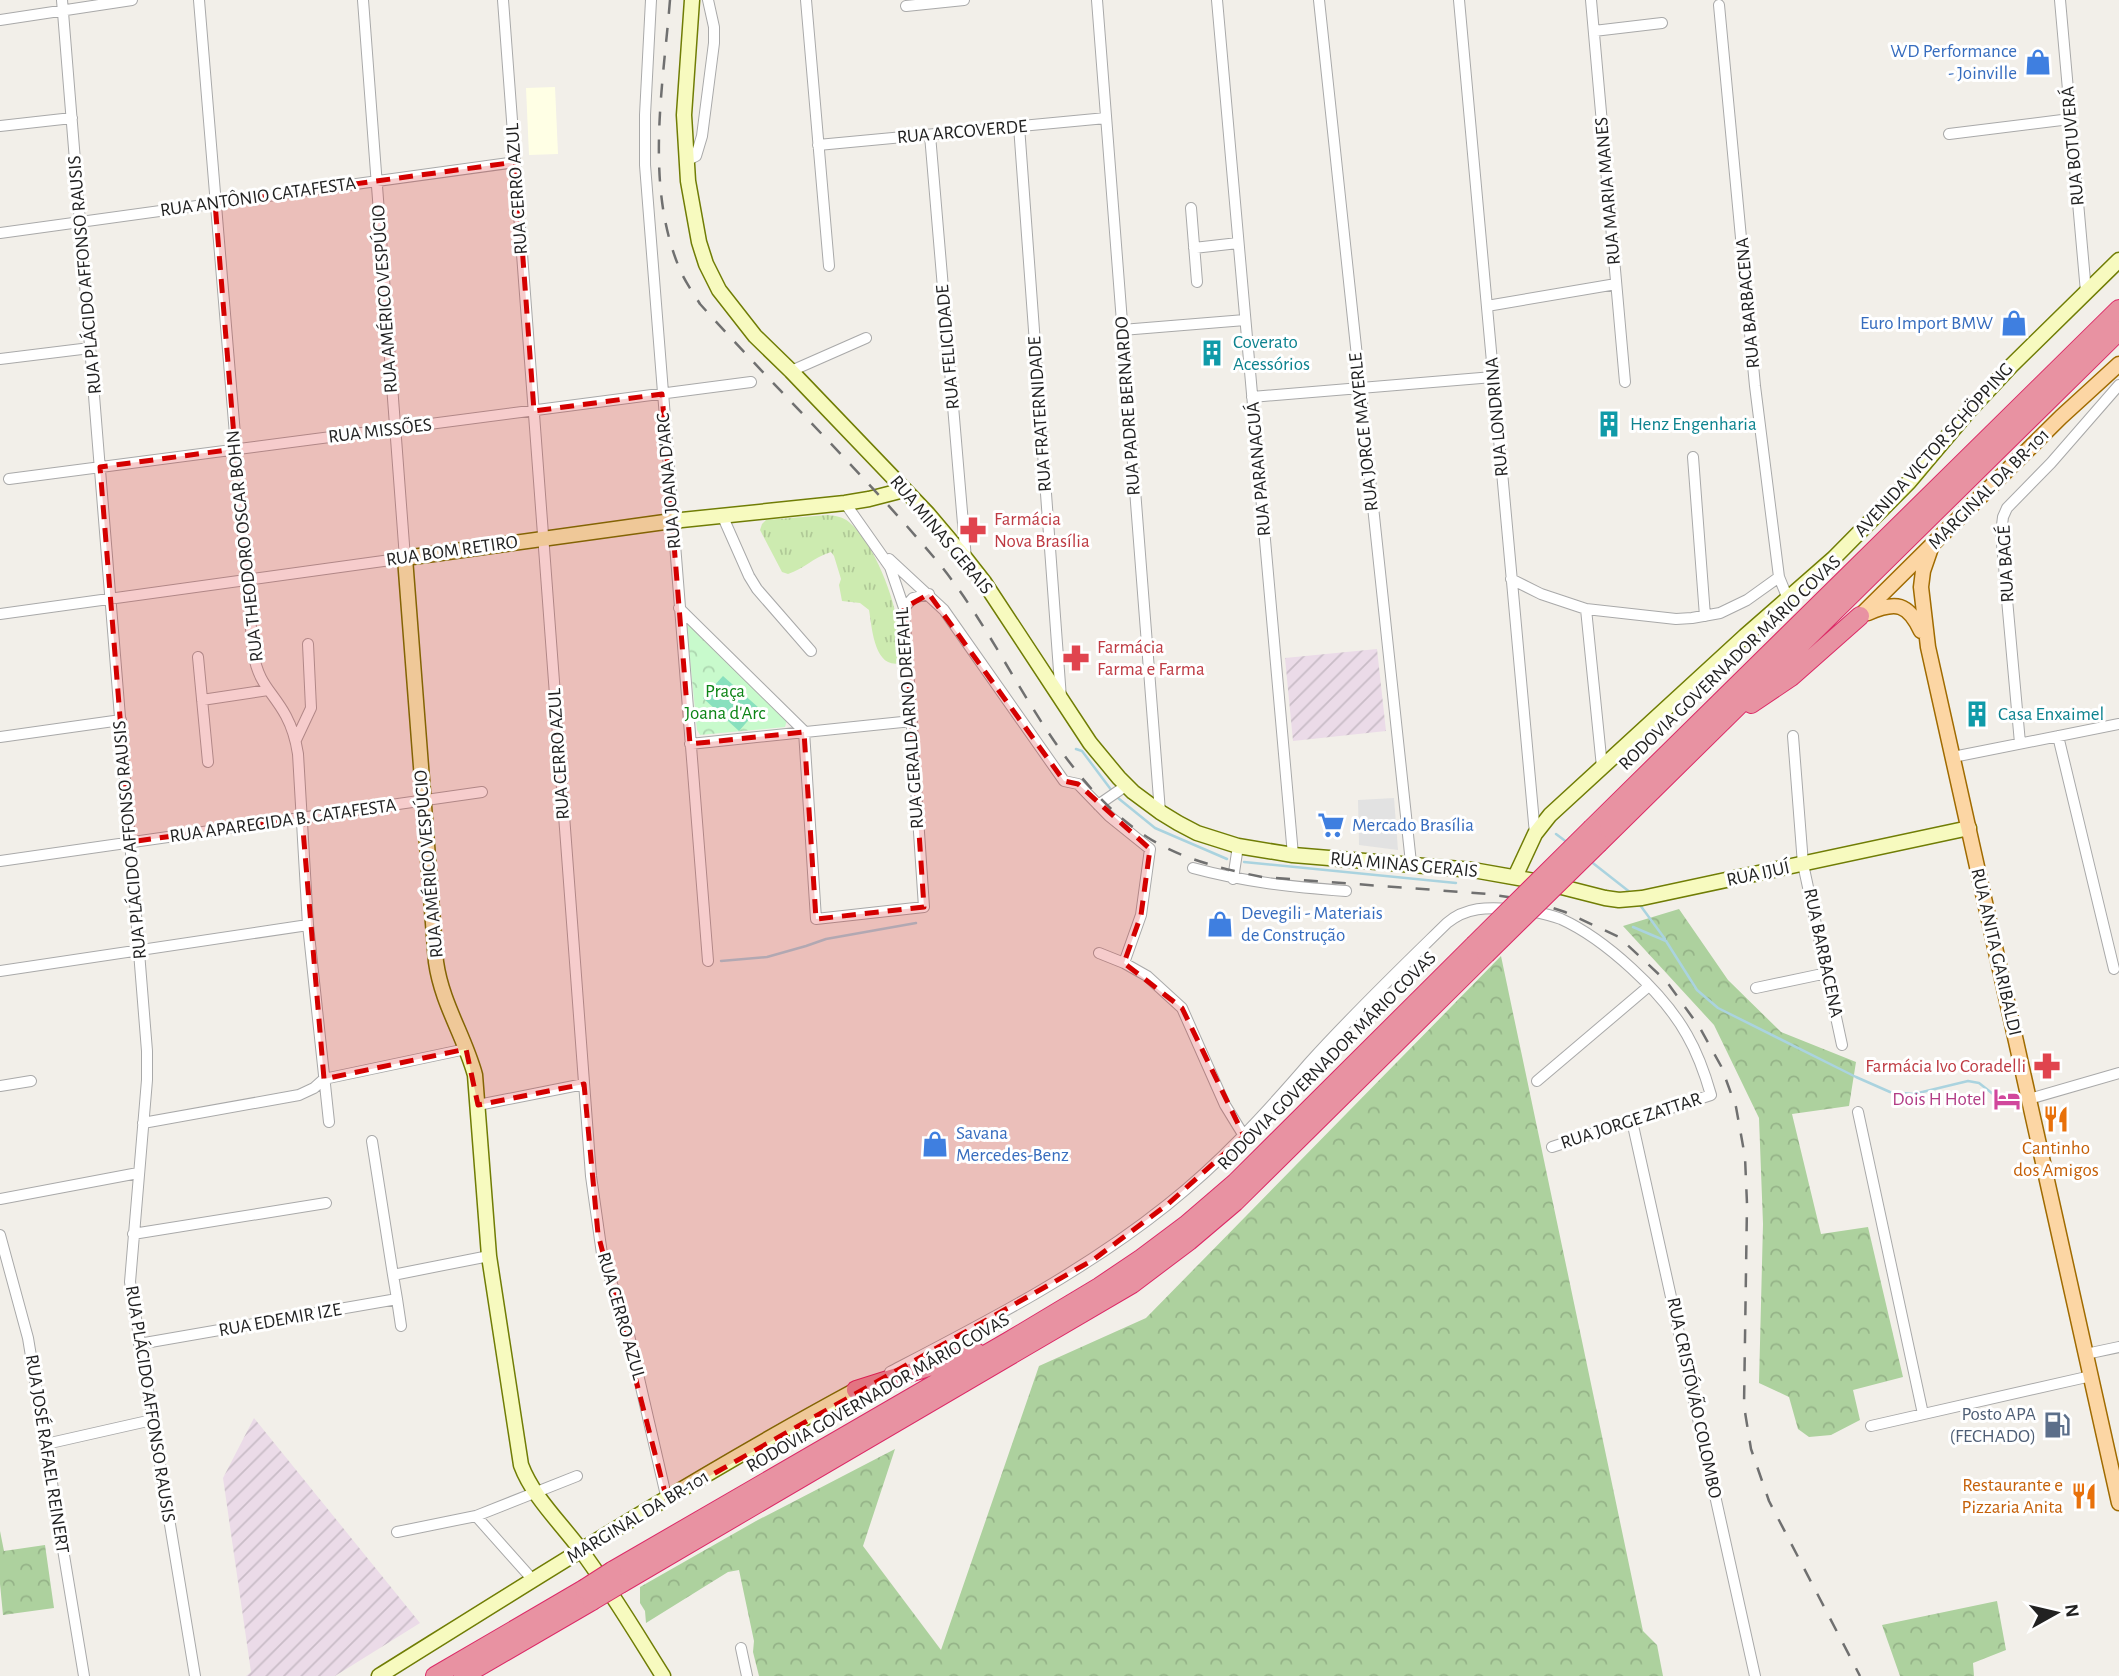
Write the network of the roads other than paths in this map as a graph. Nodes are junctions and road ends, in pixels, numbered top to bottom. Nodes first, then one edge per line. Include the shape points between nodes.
1 (132, 0) edge
2 (199, 0) edge
3 (363, 0) edge
4 (503, 0) edge
5 (651, 0) edge
6 (692, 0) edge
7 (708, 0) edge
8 (806, 0) edge
9 (964, 0) edge
10 (1097, 0) edge
11 (1217, 0) edge
12 (1319, 0) edge
13 (1459, 0) edge
14 (1591, 0) edge
15 (2060, 0) edge
16 (63, 5) edge
17 (1719, 5) dead end
18 (906, 6) dead end
19 (0, 20) edge
20 (1662, 23) dead end
21 (1594, 31) junction
22 (72, 118) junction
23 (1106, 118) junction
24 (2070, 118) junction
25 (0, 126) edge
26 (1019, 126) junction
27 (1949, 134) dead end
28 (930, 135) junction
29 (818, 145) junction
30 (686, 161) junction
31 (516, 162) junction
32 (376, 181) junction
33 (215, 203) junction
34 (1191, 208) dead end
35 (80, 222) junction
36 (0, 233) edge
37 (1238, 243) junction
38 (1194, 248) junction
39 (2119, 260) edge
40 (829, 266) dead end
41 (1197, 282) dead end
42 (1616, 284) junction
43 (2086, 292) junction
44 (2119, 293) edge
45 (1487, 306) junction
46 (2119, 309) edge
47 (1245, 320) junction
48 (1122, 330) junction
49 (2119, 333) edge
50 (866, 338) dead end
51 (2093, 346) junction
52 (90, 348) junction
53 (0, 359) edge
54 (2119, 363) edge
55 (791, 371) junction
56 (1493, 377) junction
57 (751, 382) dead end
58 (1625, 382) dead end
59 (2119, 385) edge
60 (1359, 388) junction
61 (662, 394) junction
62 (1252, 397) junction
63 (534, 411) junction
64 (395, 429) junction
65 (235, 449) junction
66 (1693, 457) dead end
67 (100, 467) junction
68 (9, 479) dead end
69 (904, 489) junction
70 (845, 503) junction
71 (722, 515) junction
72 (672, 521) junction
73 (543, 539) junction
74 (1932, 545) junction
75 (882, 553) junction
76 (405, 558) junction
77 (966, 559) junction
78 (1779, 577) junction
79 (1511, 579) junction
80 (246, 580) junction
81 (929, 594) junction
82 (111, 599) junction
83 (1788, 599) junction
84 (679, 608) junction
85 (904, 608) junction
86 (1586, 609) junction
87 (0, 614) edge
88 (1705, 616) junction
89 (1860, 616) junction
90 (308, 644) dead end
91 (1928, 647) junction
92 (811, 651) dead end
93 (198, 657) dead end
94 (268, 690) junction
95 (202, 700) junction
96 (1061, 701) junction
97 (121, 720) junction
98 (912, 721) junction
99 (2119, 724) edge
100 (1713, 730) junction
101 (804, 732) junction
102 (1793, 736) dead end
103 (2059, 736) junction
104 (0, 737) edge
105 (296, 740) junction
106 (2020, 743) junction
107 (690, 744) junction
108 (1953, 757) junction
109 (208, 762) dead end
110 (1602, 767) junction
111 (1127, 785) junction
112 (482, 792) dead end
113 (424, 801) junction
114 (1098, 805) junction
115 (1160, 812) junction
116 (302, 818) junction
117 (1969, 828) junction
118 (1535, 834) junction
119 (1595, 835) junction
120 (130, 842) junction
121 (1238, 846) junction
122 (1293, 855) junction
123 (0, 861) edge
124 (1411, 863) junction
125 (1804, 864) junction
126 (1193, 868) dead end
127 (1516, 877) junction
128 (1233, 879) junction
129 (1546, 883) joint
130 (1346, 891) dead end
131 (308, 925) junction
132 (1480, 949) junction
133 (139, 950) junction
134 (1099, 953) dead end
135 (708, 961) dead end
136 (1124, 963) junction
137 (2114, 969) dead end
138 (0, 971) edge
139 (1827, 973) junction
140 (1649, 986) junction
141 (1756, 988) dead end
142 (1842, 1045) dead end
143 (466, 1049) junction
144 (2119, 1073) edge
145 (324, 1079) junction
146 (31, 1081) dead end
147 (1537, 1081) dead end
148 (584, 1084) junction
149 (0, 1086) edge
150 (1710, 1095) joint
151 (2029, 1099) junction
152 (478, 1105) junction
153 (1858, 1112) dead end
154 (1632, 1121) junction
155 (329, 1122) dead end
156 (143, 1123) junction
157 (1244, 1136) junction
158 (372, 1142) dead end
159 (1552, 1147) dead end
160 (138, 1173) junction
161 (0, 1199) edge
162 (326, 1203) dead end
163 (133, 1234) junction
164 (0, 1235) edge
165 (489, 1255) junction
166 (393, 1275) junction
167 (397, 1299) junction
168 (401, 1326) dead end
169 (1009, 1341) junction
170 (139, 1344) junction
171 (2119, 1347) edge
172 (2086, 1354) junction
173 (2091, 1377) junction
174 (856, 1390) junction
175 (1923, 1414) junction
176 (152, 1420) junction
177 (1871, 1426) dead end
178 (46, 1444) junction
179 (576, 1476) dead end
180 (536, 1493) junction
181 (667, 1500) junction
182 (2119, 1503) edge
183 (476, 1516) junction
184 (397, 1532) dead end
185 (581, 1550) junction
186 (617, 1577) junction
187 (533, 1580) junction
188 (588, 1595) junction
189 (741, 1648) dead end
190 (84, 1676) edge
191 (195, 1676) edge
192 (379, 1676) edge
193 (435, 1676) edge
194 (463, 1676) edge
195 (663, 1676) edge
196 (747, 1676) edge
197 (1755, 1676) edge

1 - 16 street
2 - 33 street, RUA THEODORO OSCAR BOHN
3 - 32 street, RUA AMÉRICO VESPÚCIO
4 - 31 street, RUA CERRO AZUL
5 - 61 street, RUA JOANA D'ARC via 645,165
6 - 30 main road, RUA MINAS GERAIS via 684,115
7 - 30 street via 714,43 704,123 698,151
8 - 29 street
9 - 18 street
10 - 23 street, RUA PADRE BERNARDO
11 - 37 street, RUA PARANAGUÁ
12 - 60 street, RUA JORGE MAYERLE
13 - 45 street, RUA LONDRINA
14 - 21 street, RUA MARIA MANES
15 - 24 street, RUA BOTUVERÁ
16 - 19 street
16 - 22 street, RUA PLÁCIDO AFFONSO RAUSIS
17 - 78 street, RUA BARBACENA via 1755,386
20 - 21 street
21 - 42 street, RUA MARIA MANES
22 - 25 street
22 - 35 street, RUA PLÁCIDO AFFONSO RAUSIS
23 - 26 street, RUA ARCOVERDE
23 - 48 street, RUA PADRE BERNARDO
24 - 27 street
24 - 43 street, RUA BOTUVERÁ
26 - 28 street, RUA ARCOVERDE
26 - 96 street, RUA FRATERNIDADE
28 - 29 street, RUA ARCOVERDE
28 - 77 street, RUA FELICIDADE
29 - 40 street
30 - 55 main road, RUA MINAS GERAIS via 699,242 712,278 744,325
31 - 32 street, RUA ANTÔNIO CATAFESTA
31 - 63 street, RUA CERRO AZUL
32 - 33 street, RUA ANTÔNIO CATAFESTA
32 - 64 street, RUA AMÉRICO VESPÚCIO
33 - 35 street, RUA ANTÔNIO CATAFESTA
33 - 65 street, RUA THEODORO OSCAR BOHN
34 - 38 street
35 - 36 street, RUA ANTÔNIO CATAFESTA
35 - 52 street, RUA PLÁCIDO AFFONSO RAUSIS
37 - 38 street
37 - 47 street, RUA PARANAGUÁ
38 - 41 street
39 - 43 main road, AVENIDA VICTOR SCHÖPPING
42 - 45 street
42 - 58 street, RUA MARIA MANES
43 - 83 main road, AVENIDA VICTOR SCHÖPPING via 2003,374 1887,506
44 - 51 highway
45 - 56 street, RUA LONDRINA
46 - 51 highway, RODOVIA GOVERNADOR MÁRIO COVAS
47 - 48 street
47 - 62 street, RUA PARANAGUÁ
48 - 115 street, RUA PADRE BERNARDO
49 - 51 highway
50 - 55 street
51 - 100 highway, RODOVIA GOVERNADOR MÁRIO COVAS
51 - 119 highway, RODOVIA GOVERNADOR MÁRIO COVAS
52 - 53 street
52 - 67 street, RUA PLÁCIDO AFFONSO RAUSIS
54 - 74 main road, MARGINAL DA BR-101
55 - 69 main road, RUA MINAS GERAIS
56 - 60 street
56 - 79 street, RUA LONDRINA
57 - 61 street, RUA MISSÕES
59 - 106 street, RUA BAGÉ via 2051,464 2013,500 2003,517
60 - 62 street
60 - 124 street, RUA JORGE MAYERLE
61 - 63 street, RUA MISSÕES
61 - 72 street, RUA JOANA D'ARC
62 - 122 street, RUA PARANAGUÁ
63 - 64 street, RUA MISSÕES
63 - 73 street, RUA CERRO AZUL
64 - 65 street, RUA MISSÕES
64 - 76 street, RUA AMÉRICO VESPÚCIO
65 - 67 street, RUA MISSÕES
65 - 80 street, RUA THEODORO OSCAR BOHN
66 - 88 street
67 - 68 street, RUA MISSÕES
67 - 82 street, RUA PLÁCIDO AFFONSO RAUSIS
69 - 70 main road, RUA BOM RETIRO
69 - 77 main road, RUA MINAS GERAIS
70 - 71 main road, RUA BOM RETIRO
70 - 75 street, RUA GERALD ARNO DREFAHL
71 - 72 main road, RUA BOM RETIRO
71 - 92 street via 757,589
72 - 73 main road, RUA BOM RETIRO
72 - 84 street, RUA JOANA D'ARC
73 - 76 main road, RUA BOM RETIRO
73 - 148 street, RUA CERRO AZUL
74 - 89 main road, MARGINAL DA BR-101
74 - 91 main road, RUA ANITA GARIBALDI via 1921,587
75 - 81 street
75 - 85 street, RUA GERALD ARNO DREFAHL
76 - 80 street, RUA BOM RETIRO
76 - 113 main road, RUA AMÉRICO VESPÚCIO
77 - 96 main road, RUA MINAS GERAIS
78 - 83 street, RUA BARBACENA
78 - 88 street via 1737,606
79 - 86 street
79 - 118 street, RUA LONDRINA
80 - 82 street, RUA BOM RETIRO
80 - 94 street, RUA THEODORO OSCAR BOHN via 255,663
81 - 85 street via 913,598
81 - 114 street via 1064,782 1078,784
82 - 87 street, RUA BOM RETIRO
82 - 97 street, RUA PLÁCIDO AFFONSO RAUSIS
83 - 110 main road, AVENIDA VICTOR SCHÖPPING
84 - 101 street
84 - 107 street, RUA JOANA D'ARC
85 - 98 street, RUA GERALD ARNO DREFAHL
86 - 88 street via 1676,619
86 - 110 street
89 - 91 main road, RUA ANITA GARIBALDI via 1884,606 1904,608 1914,616
89 - 100 highway via 1791,677
90 - 105 street via 311,708
91 - 108 main road, RUA ANITA GARIBALDI
93 - 95 street
94 - 95 street
94 - 105 street, RUA THEODORO OSCAR BOHN via 285,713
95 - 109 street
96 - 111 main road, RUA MINAS GERAIS
97 - 104 street
97 - 120 street, RUA PLÁCIDO AFFONSO RAUSIS
98 - 101 street
98 - 101 street, RUA GERALD ARNO DREFAHL via 924,907 816,919
99 - 103 street
100 - 119 highway, RODOVIA GOVERNADOR MÁRIO COVAS
101 - 107 street
102 - 125 street, RUA BARBACENA
103 - 106 street
103 - 137 street
105 - 116 street, RUA THEODORO OSCAR BOHN
106 - 108 street
107 - 135 street, RUA JOANA D'ARC
108 - 117 main road, RUA ANITA GARIBALDI
110 - 118 main road, AVENIDA VICTOR SCHÖPPING
111 - 114 street
111 - 115 main road, RUA MINAS GERAIS
112 - 113 street, RUA APARECIDA B. CATAFESTA
113 - 116 street, RUA APARECIDA B. CATAFESTA
113 - 143 main road, RUA AMÉRICO VESPÚCIO via 439,979
114 - 136 street via 1150,849 1141,915
115 - 121 main road, RUA MINAS GERAIS via 1197,832
116 - 120 street, RUA APARECIDA B. CATAFESTA
116 - 131 street, RUA THEODORO OSCAR BOHN
117 - 125 main road, RUA IJUÍ
117 - 151 main road, RUA ANITA GARIBALDI
118 - 127 main road, AVENIDA VICTOR SCHÖPPING
119 - 132 highway, RODOVIA GOVERNADOR MÁRIO COVAS, bridge
120 - 123 street, RUA APARECIDA B. CATAFESTA
120 - 133 street, RUA PLÁCIDO AFFONSO RAUSIS
121 - 122 main road, RUA MINAS GERAIS
121 - 128 street
122 - 124 main road, RUA MINAS GERAIS
124 - 127 main road, RUA MINAS GERAIS
125 - 129 main road, RUA IJUÍ via 1630,900
125 - 139 street, RUA BARBACENA
126 - 128 street
127 - 129 main road, RUA MINAS GERAIS
128 - 130 street
131 - 133 street
131 - 145 street, RUA THEODORO OSCAR BOHN
132 - 169 highway, RODOVIA GOVERNADOR MÁRIO COVAS via 1215,1200 1142,1258
132 - 186 highway, RODOVIA GOVERNADOR MÁRIO COVAS via 1260,1180 1150,1271 1113,1297
133 - 138 street
133 - 156 street, RUA PLÁCIDO AFFONSO RAUSIS via 148,1067
134 - 136 street
136 - 157 street via 1157,983 1182,1008
139 - 141 street
139 - 142 street, RUA BARBACENA
140 - 147 street
140 - 150 street, MARGINAL DA BR-101 via 1687,1034
140 - 157 street, MARGINAL DA BR-101 via 1597,940 1568,922 1546,914 1492,908 1465,912 1447,923
143 - 145 street
143 - 152 main road, RUA AMÉRICO VESPÚCIO
144 - 151 street
145 - 155 street, RUA THEODORO OSCAR BOHN
145 - 156 street via 299,1095
146 - 149 street
148 - 152 street
148 - 181 street, RUA CERRO AZUL via 602,1254 629,1335
150 - 154 street, RUA JORGE ZATTAR
151 - 172 main road, RUA ANITA GARIBALDI
152 - 165 main road, RUA AMÉRICO VESPÚCIO
153 - 175 street
154 - 159 street, RUA JORGE ZATTAR
154 - 197 street, RUA CRISTÓVÃO COLOMBO
156 - 160 street, RUA PLÁCIDO AFFONSO RAUSIS
157 - 174 street, MARGINAL DA BR-101 via 1168,1204 1093,1260
158 - 166 street
160 - 161 street
160 - 163 street, RUA PLÁCIDO AFFONSO RAUSIS
162 - 163 street
163 - 170 street, RUA PLÁCIDO AFFONSO RAUSIS via 130,1282
164 - 178 street, RUA JOSÉ RAFAEL REINERT via 28,1338
165 - 166 street
165 - 180 main road, RUA AMÉRICO VESPÚCIO via 521,1465
166 - 167 street
167 - 168 street
167 - 170 street, RUA EDEMIR IZE
169 - 174 highway
169 - 186 highway, RODOVIA GOVERNADOR MÁRIO COVAS
170 - 176 street, RUA PLÁCIDO AFFONSO RAUSIS
171 - 172 street
172 - 173 main road, RUA ANITA GARIBALDI
173 - 175 street
173 - 182 main road, RUA ANITA GARIBALDI
174 - 181 main road, MARGINAL DA BR-101
175 - 177 street
176 - 178 street
176 - 191 street, RUA PLÁCIDO AFFONSO RAUSIS
178 - 190 street, RUA JOSÉ RAFAEL REINERT
179 - 180 street
180 - 183 street
180 - 185 main road, RUA AMÉRICO VESPÚCIO
181 - 185 main road, MARGINAL DA BR-101
183 - 184 street
183 - 187 street
185 - 187 main road, MARGINAL DA BR-101
185 - 195 main road, RUA AMÉRICO VESPÚCIO
186 - 188 highway, RODOVIA GOVERNADOR MÁRIO COVAS, bridge
187 - 192 main road, MARGINAL DA BR-101
188 - 193 highway, RODOVIA GOVERNADOR MÁRIO COVAS
188 - 194 highway, RODOVIA GOVERNADOR MÁRIO COVAS
189 - 196 street

